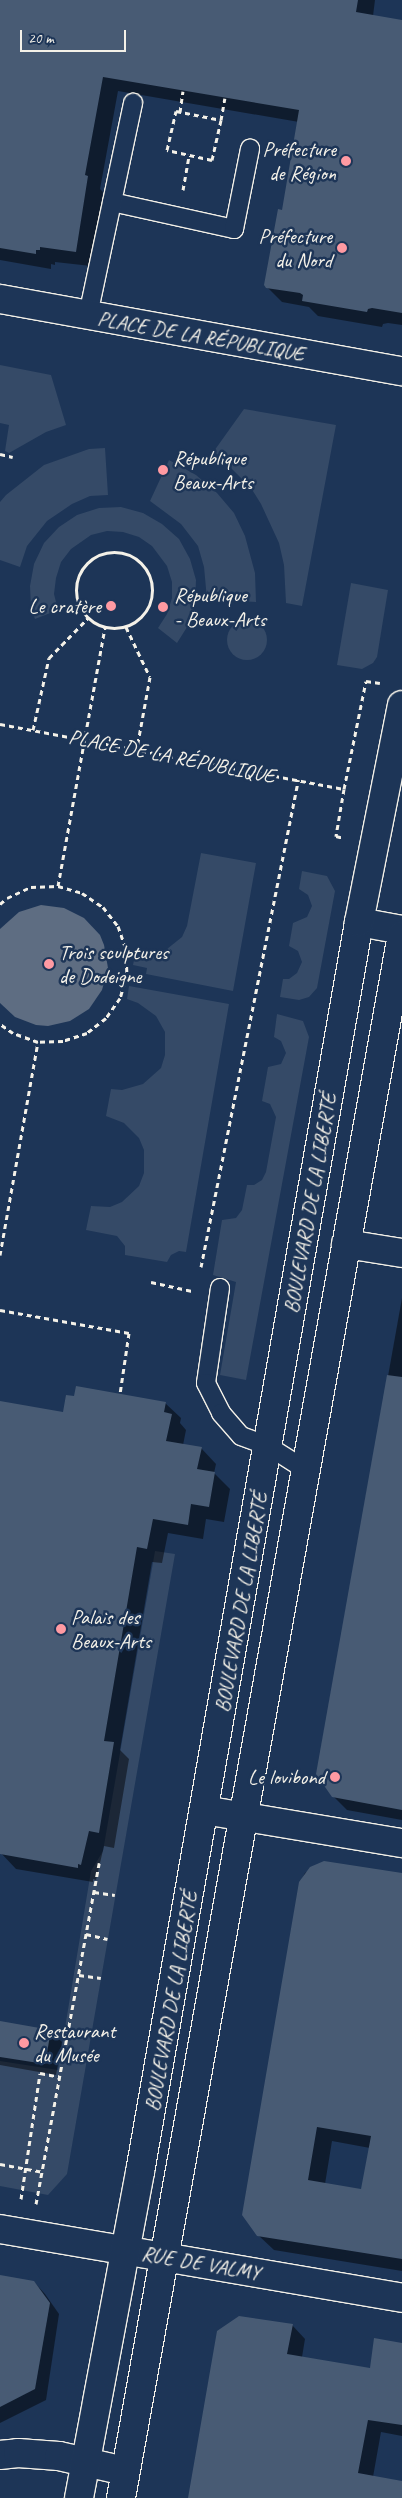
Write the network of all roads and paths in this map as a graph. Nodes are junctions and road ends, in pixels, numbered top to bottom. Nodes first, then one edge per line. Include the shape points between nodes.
1 (184, 91) dead end
2 (225, 98) dead end
3 (133, 103) dead end
4 (180, 112) junction
5 (221, 120) junction
6 (250, 149) dead end
7 (190, 155) junction
8 (183, 190) dead end
9 (112, 202) junction
10 (0, 299) edge
11 (88, 315) junction
12 (402, 372) edge
13 (0, 454) edge
14 (13, 457) dead end
15 (88, 618) junction
16 (126, 626) junction
17 (105, 627) junction
18 (385, 684) dead end
19 (402, 705) edge
20 (0, 724) edge
21 (33, 730) junction
22 (85, 739) junction
23 (137, 748) junction
24 (298, 780) junction
25 (344, 789) junction
26 (336, 836) dead end
27 (58, 886) junction
28 (0, 904) edge
29 (359, 922) junction
30 (402, 930) edge
31 (402, 935) edge
32 (0, 1024) edge
33 (38, 1042) junction
34 (346, 1244) junction
35 (402, 1254) edge
36 (0, 1255) edge
37 (200, 1273) dead end
38 (151, 1282) dead end
39 (220, 1288) dead end
40 (196, 1292) dead end
41 (0, 1310) edge
42 (120, 1394) dead end
43 (268, 1446) junction
44 (306, 1470) junction
45 (204, 1810) junction
46 (243, 1817) junction
47 (402, 1843) edge
48 (99, 1863) dead end
49 (94, 1892) junction
50 (115, 1895) dead end
51 (86, 1934) junction
52 (107, 1939) dead end
53 (79, 1975) junction
54 (101, 1978) dead end
55 (61, 2077) junction
56 (0, 2164) edge
57 (27, 2169) junction
58 (43, 2172) junction
59 (21, 2199) dead end
60 (0, 2229) edge
61 (29, 2234) junction
62 (125, 2250) junction
63 (165, 2257) junction
64 (402, 2298) edge
65 (0, 2456) edge
66 (85, 2460) junction
67 (126, 2471) junction
68 (78, 2498) edge
69 (121, 2498) edge

1 - 4 path
2 - 5 path
3 - 9 lane
4 - 5 path
4 - 7 path via 176,112 167,150
5 - 7 path via 212,160
6 - 9 lane via 234,229
7 - 8 path
9 - 11 lane
10 - 11 main road, PLACE DE LA RÉPUBLIQUE
11 - 12 main road, PLACE DE LA RÉPUBLIQUE
13 - 14 path
15 - 16 path via 76,594 82,569 99,555 125,554 146,569 152,590 144,614
15 - 17 path
15 - 21 path via 49,658
16 - 17 path
16 - 23 path via 150,677
17 - 22 path
18 - 25 path via 366,682
19 - 29 main road, BOULEVARD DE LA LIBERTÉ
20 - 21 path, PLACE DE LA RÉPUBLIQUE
21 - 22 path, PLACE DE LA RÉPUBLIQUE
22 - 23 path, PLACE DE LA RÉPUBLIQUE
22 - 27 path
23 - 24 path, PLACE DE LA RÉPUBLIQUE
24 - 25 path, PLACE DE LA RÉPUBLIQUE
24 - 37 path
25 - 26 path
27 - 28 path via 31,887
27 - 33 path via 82,893 108,913 118,926 126,949 127,974 120,998 106,1018 86,1033 63,1042
29 - 30 main road
29 - 43 main road, BOULEVARD DE LA LIBERTÉ
31 - 34 main road, BOULEVARD DE LA LIBERTÉ
32 - 33 path via 13,1034
33 - 36 path
34 - 35 main road
34 - 44 main road, BOULEVARD DE LA LIBERTÉ
38 - 40 path
39 - 43 lane via 206,1382 221,1413 242,1436
41 - 42 path via 129,1333
43 - 44 lane
43 - 45 main road, BOULEVARD DE LA LIBERTÉ
44 - 46 main road, BOULEVARD DE LA LIBERTÉ
45 - 46 main road
45 - 62 main road, BOULEVARD DE LA LIBERTÉ
46 - 47 main road
46 - 63 main road, BOULEVARD DE LA LIBERTÉ
48 - 49 path
49 - 50 path
49 - 51 path
51 - 52 path
51 - 53 path
53 - 54 path
53 - 55 path
55 - 57 path via 40,2073
55 - 58 path
56 - 57 path
57 - 58 path
57 - 59 path
58 - 61 path
60 - 61 main road, RUE DE VALMY
61 - 62 main road, RUE DE VALMY
62 - 63 main road, RUE DE VALMY
62 - 66 main road, BOULEVARD DE LA LIBERTÉ
63 - 64 main road, RUE DE VALMY
63 - 67 main road, BOULEVARD DE LA LIBERTÉ
65 - 66 main road via 18,2453
66 - 67 main road
66 - 68 main road, BOULEVARD DE LA LIBERTÉ
67 - 69 main road, BOULEVARD DE LA LIBERTÉ

